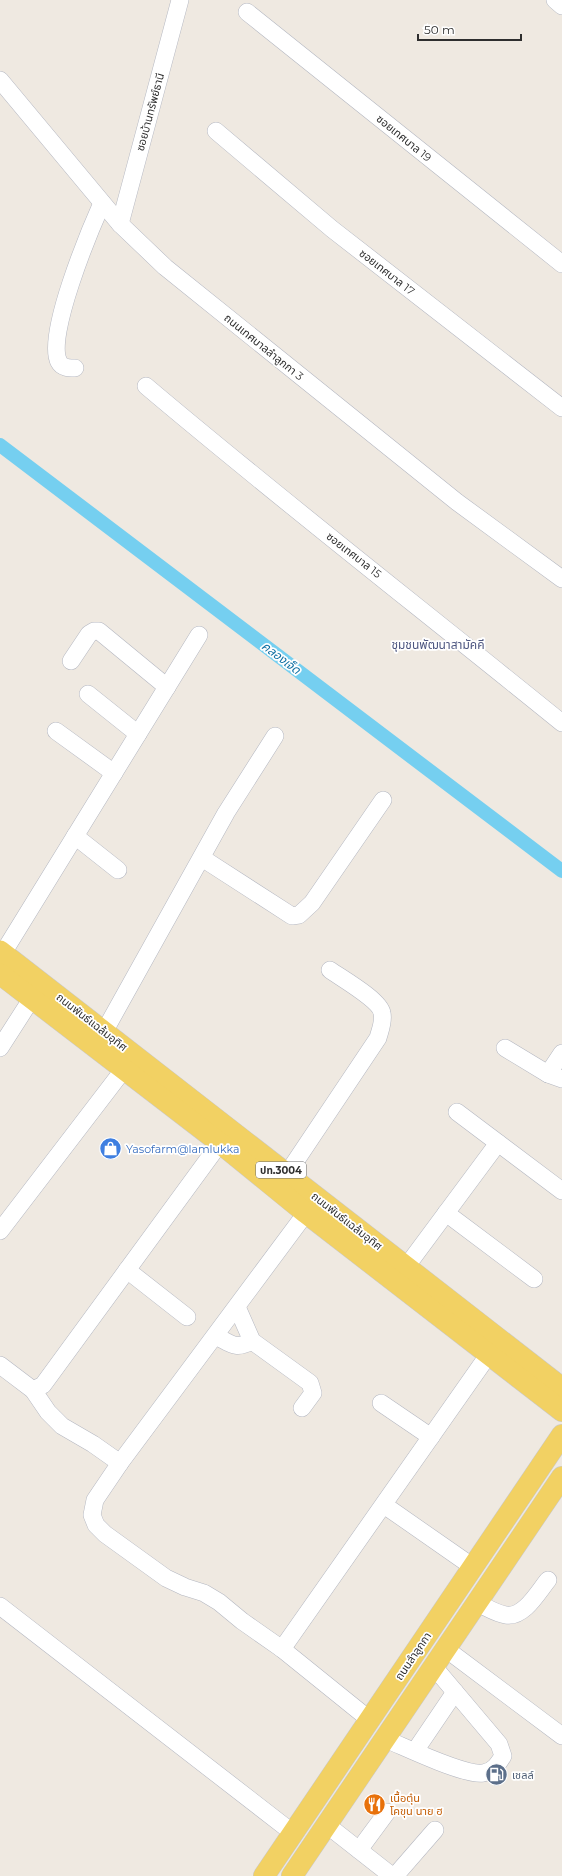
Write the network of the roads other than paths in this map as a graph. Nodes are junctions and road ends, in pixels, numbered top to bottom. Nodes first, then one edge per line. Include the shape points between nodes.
1 (180, 0) edge
2 (555, 0) edge
3 (562, 6) edge
4 (247, 12) dead end
5 (0, 80) edge
6 (216, 131) dead end
7 (102, 203) junction
8 (120, 224) junction
9 (562, 264) edge
10 (75, 368) dead end
11 (146, 386) dead end
12 (562, 408) edge
13 (562, 579) edge
14 (199, 635) dead end
15 (71, 661) dead end
16 (168, 687) junction
17 (88, 694) dead end
18 (562, 723) edge
19 (56, 731) dead end
20 (138, 734) junction
21 (275, 736) dead end
22 (114, 773) junction
23 (383, 800) dead end
24 (75, 836) junction
25 (202, 858) junction
26 (118, 870) dead end
27 (2, 952) edge
28 (330, 970) dead end
29 (0, 974) edge
30 (32, 998) junction
31 (104, 1032) junction
32 (0, 1048) edge
33 (505, 1048) dead end
34 (562, 1053) edge
35 (124, 1069) junction
36 (555, 1076) edge
37 (457, 1112) dead end
38 (220, 1143) junction
39 (498, 1143) junction
40 (287, 1174) junction
41 (562, 1191) edge
42 (306, 1213) junction
43 (446, 1213) junction
44 (0, 1231) edge
45 (406, 1267) junction
46 (127, 1270) junction
47 (534, 1279) dead end
48 (237, 1307) junction
49 (187, 1317) dead end
50 (216, 1336) junction
51 (252, 1341) junction
52 (489, 1354) junction
53 (0, 1365) edge
54 (562, 1388) edge
55 (33, 1390) junction
56 (381, 1403) dead end
57 (302, 1408) dead end
58 (562, 1411) edge
59 (562, 1435) edge
60 (431, 1437) junction
61 (120, 1463) junction
62 (562, 1477) edge
63 (384, 1505) junction
64 (473, 1567) junction
65 (548, 1580) dead end
66 (477, 1603) junction
67 (0, 1606) edge
68 (282, 1648) junction
69 (446, 1649) junction
70 (434, 1667) junction
71 (455, 1692) junction
72 (370, 1720) junction
73 (562, 1736) edge
74 (385, 1739) junction
75 (415, 1751) junction
76 (387, 1812) dead end
77 (327, 1825) junction
78 (435, 1830) dead end
79 (293, 1833) junction
80 (359, 1850) junction
81 (264, 1876) edge
82 (292, 1876) edge
83 (392, 1876) edge
84 (395, 1876) edge

1 - 8 street, ซอยบ้านทรัพย์ธานี
2 - 3 street
4 - 9 street, ซอยเทศบาล 19
5 - 7 street, ถนนเทศบาลลำลูกกา 3
6 - 12 street, ซอยเทศบาล 17 via 332,229
7 - 8 street, ถนนเทศบาลลำลูกกา 3
7 - 10 street via 82,252 57,334 56,350 59,363
8 - 13 street, ถนนเทศบาลลำลูกกา 3 via 165,267 457,502
11 - 18 street, ซอยเทศบาล 15 via 236,463
14 - 16 street
15 - 16 street via 89,634 99,632
16 - 20 street
17 - 20 street
19 - 22 street
20 - 22 street
21 - 25 street via 226,813
22 - 24 street
23 - 25 street via 312,903 299,915 292,916
24 - 26 street
24 - 27 street
25 - 31 street
27 - 31 main road, ถนนพันธ์แฉล้มอุทิศ / ปท.3004
28 - 40 street via 373,1000 382,1012 383,1022 378,1038
29 - 30 main road, ถนนพันธ์แฉล้มอุทิศ / ปท.3004
30 - 32 street
30 - 35 main road, ถนนพันธ์แฉล้มอุทิศ / ปท.3004
31 - 40 main road, ถนนพันธ์แฉล้มอุทิศ / ปท.3004
33 - 36 street
34 - 36 street
35 - 38 main road, ถนนพันธ์แฉล้มอุทิศ / ปท.3004
35 - 44 street
37 - 39 street
38 - 42 main road, ถนนพันธ์แฉล้มอุทิศ / ปท.3004
38 - 46 street
39 - 41 street
39 - 43 street
40 - 45 main road, ถนนพันธ์แฉล้มอุทิศ / ปท.3004
42 - 48 street
42 - 52 main road, ถนนพันธ์แฉล้มอุทิศ / ปท.3004
43 - 45 street
43 - 47 street
45 - 54 main road, ถนนพันธ์แฉล้มอุทิศ / ปท.3004
46 - 49 street
46 - 55 street via 43,1385
48 - 50 street
48 - 51 street
50 - 51 street via 234,1346 242,1346
50 - 61 street
51 - 57 street via 310,1384 313,1393
52 - 58 main road, ถนนพันธ์แฉล้มอุทิศ / ปท.3004
52 - 60 street
53 - 55 street
55 - 61 street via 48,1412 62,1426
56 - 60 street
59 - 64 main road, ถนนลำลูกกา
60 - 63 street
61 - 68 street via 95,1500 92,1515 96,1525 166,1578 204,1593
62 - 66 main road
63 - 64 street
63 - 68 street
64 - 72 main road, ถนนลำลูกกา
65 - 66 street via 522,1611 512,1615 505,1615
66 - 69 main road
67 - 79 street
68 - 72 street
69 - 70 main road
69 - 73 street
70 - 71 street
70 - 74 main road
71 - 75 street
71 - 75 street via 500,1744 502,1756 496,1768 483,1774 465,1772
72 - 79 main road, ถนนลำลูกกา
74 - 75 street
74 - 77 main road
76 - 80 street
77 - 80 street
77 - 82 main road
78 - 84 street
79 - 81 main road, ถนนลำลูกกา
80 - 83 street

